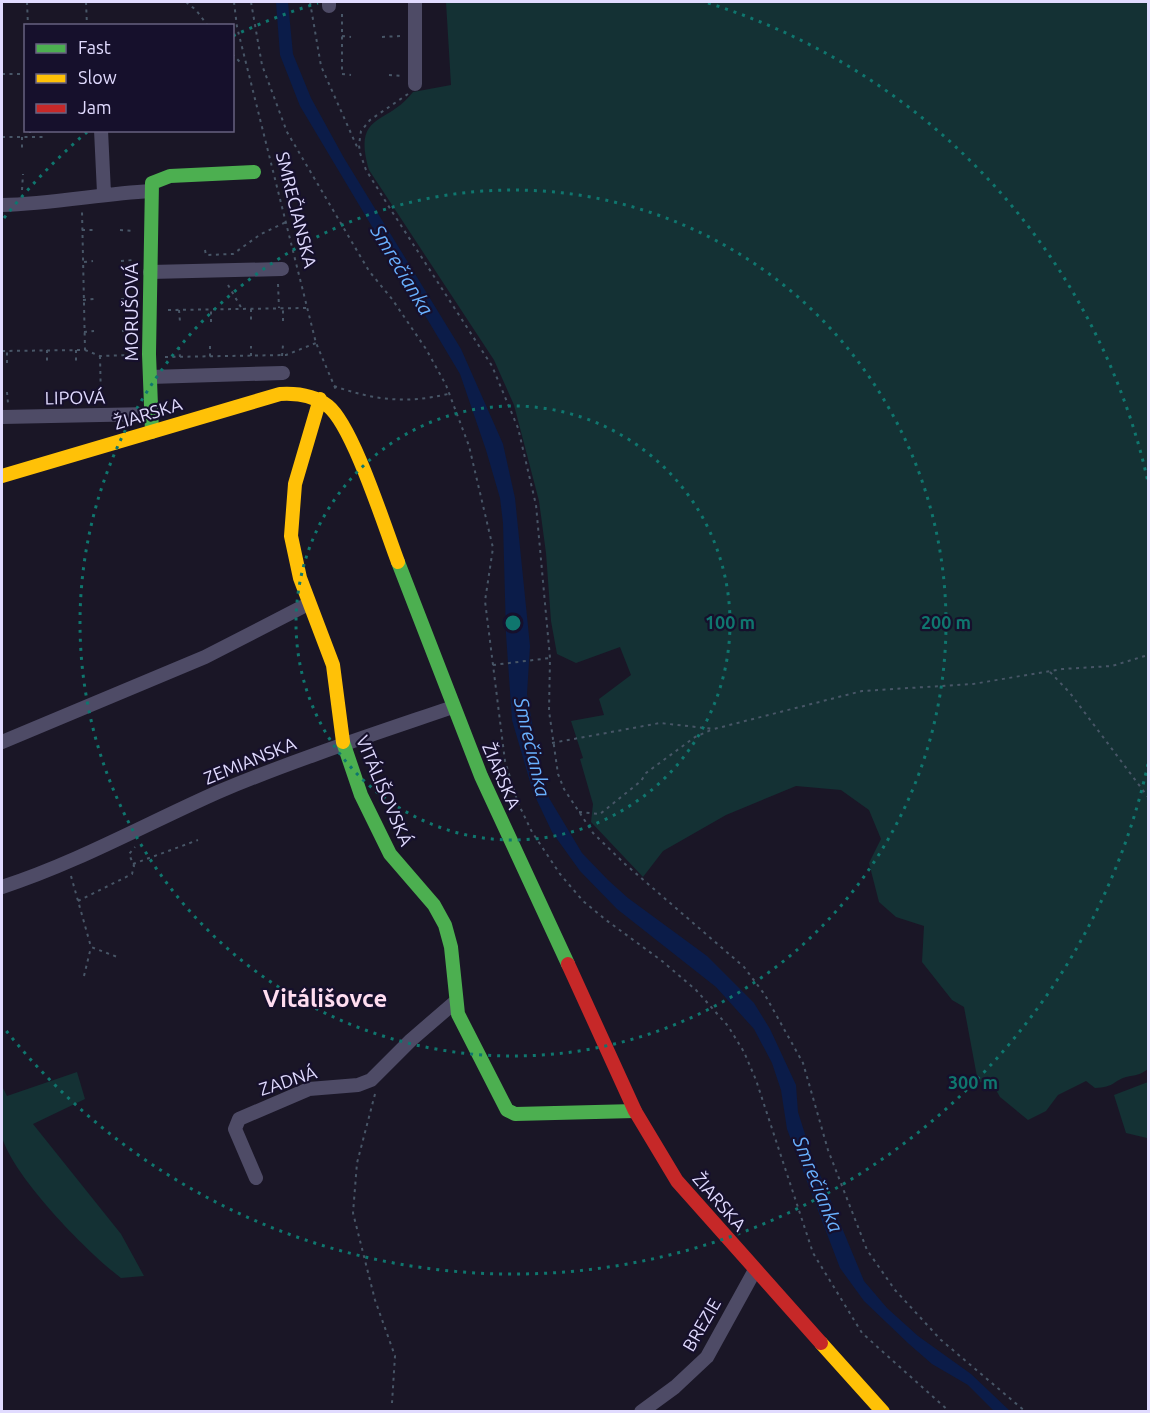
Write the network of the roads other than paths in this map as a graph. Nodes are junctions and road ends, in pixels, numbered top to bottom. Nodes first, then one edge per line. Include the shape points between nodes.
1 (415, 2) edge
2 (410, 80) road end
3 (101, 132) edge
4 (254, 172) dead end
5 (150, 191) junction
6 (104, 194) junction
7 (2, 205) edge
8 (282, 268) dead end
9 (150, 272) junction
10 (283, 372) dead end
11 (150, 377) junction
12 (320, 399) junction
13 (150, 414) junction
14 (2, 417) edge
15 (152, 432) junction
16 (2, 476) edge
17 (309, 604) junction
18 (453, 707) junction
19 (2, 742) edge
20 (344, 744) junction
21 (2, 887) edge
22 (455, 1002) junction
23 (635, 1111) junction
24 (256, 1178) dead end
25 (755, 1270) junction
26 (641, 1412) edge
27 (883, 1412) edge

1 - 2 street
3 - 6 street
4 - 5 street via 158,178
5 - 6 street
5 - 9 street, MORUŠOVÁ
6 - 7 street via 81,200
8 - 9 street
9 - 11 street, MORUŠOVÁ
10 - 11 street
11 - 13 street, MORUŠOVÁ
12 - 15 street, ŽIARSKA via 307,393 280,394
12 - 17 street, VITÁLIŠOVSKÁ via 305,442 291,516 295,563
12 - 18 street, ŽIARSKA via 336,411 347,430
13 - 14 street, LIPOVÁ
13 - 15 street, MORUŠOVÁ
15 - 16 street, ŽIARSKA
17 - 19 street via 205,657
17 - 20 street, VITÁLIŠOVSKÁ via 334,668
18 - 20 street, ZEMIANSKA
18 - 23 street, ŽIARSKA via 500,820
20 - 21 street, ZEMIANSKA via 219,792 67,862
20 - 22 street, VITÁLIŠOVSKÁ via 390,855 439,912 445,925 454,962
22 - 23 street, VITÁLIŠOVSKÁ via 507,1110 515,1114
22 - 24 street, ZADNÁ via 366,1083 309,1089 239,1119 235,1129
23 - 25 street, ŽIARSKA via 677,1181
25 - 26 street, BREZIE via 707,1357
25 - 27 street, ŽIARSKA

